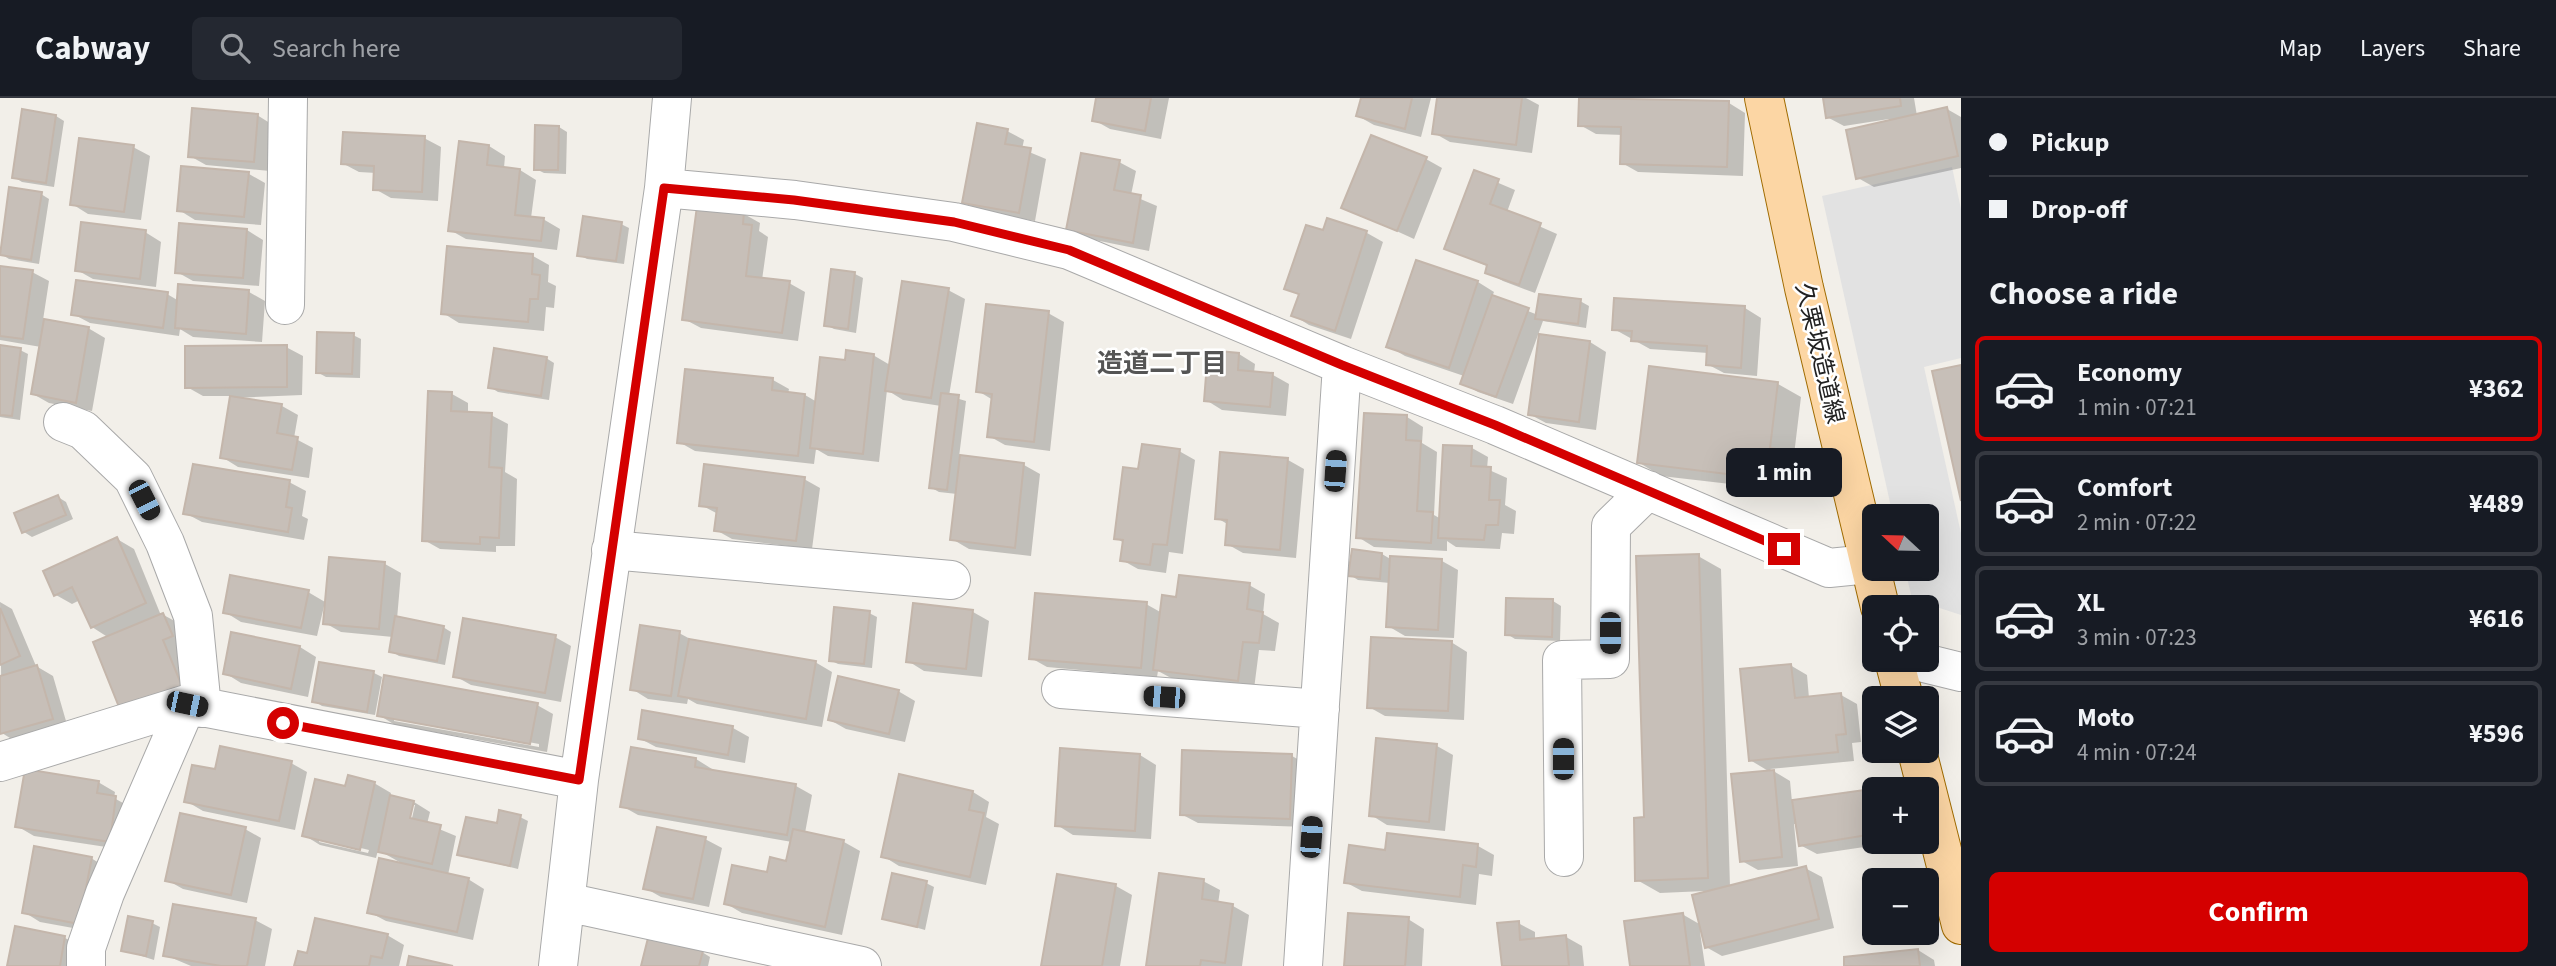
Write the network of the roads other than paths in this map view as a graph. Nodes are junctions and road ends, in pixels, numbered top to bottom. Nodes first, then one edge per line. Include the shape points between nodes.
1 (288, 98) edge
2 (672, 98) edge
3 (1764, 98) edge
4 (664, 188) junction
5 (285, 305) dead end
6 (1342, 365) junction
7 (63, 422) dead end
8 (1648, 490) junction
9 (1862, 534) edge
10 (611, 550) junction
11 (1862, 565) edge
12 (951, 580) dead end
13 (1939, 667) edge
14 (1961, 672) edge
15 (1060, 689) dead end
16 (195, 706) junction
17 (1320, 709) junction
18 (0, 762) edge
19 (1920, 763) edge
20 (579, 780) junction
21 (1564, 857) dead end
22 (566, 902) junction
23 (1961, 925) edge
24 (86, 966) edge
25 (558, 966) edge
26 (862, 966) edge
27 (1303, 966) edge

1 - 5 street
2 - 4 street
3 - 9 main road, 久栗坂造道線
4 - 6 street via 954,222 1069,250
4 - 10 street
6 - 8 street
6 - 17 street
7 - 16 street via 83,430 133,478 165,543 193,616
8 - 11 street via 1829,568
8 - 21 street via 1611,526 1610,659 1562,660
10 - 12 street
10 - 20 street
13 - 14 street
15 - 17 street
16 - 18 street
16 - 20 street
16 - 24 street via 105,893 86,948
17 - 27 street
19 - 23 main road
20 - 22 street
22 - 25 street
22 - 26 street

